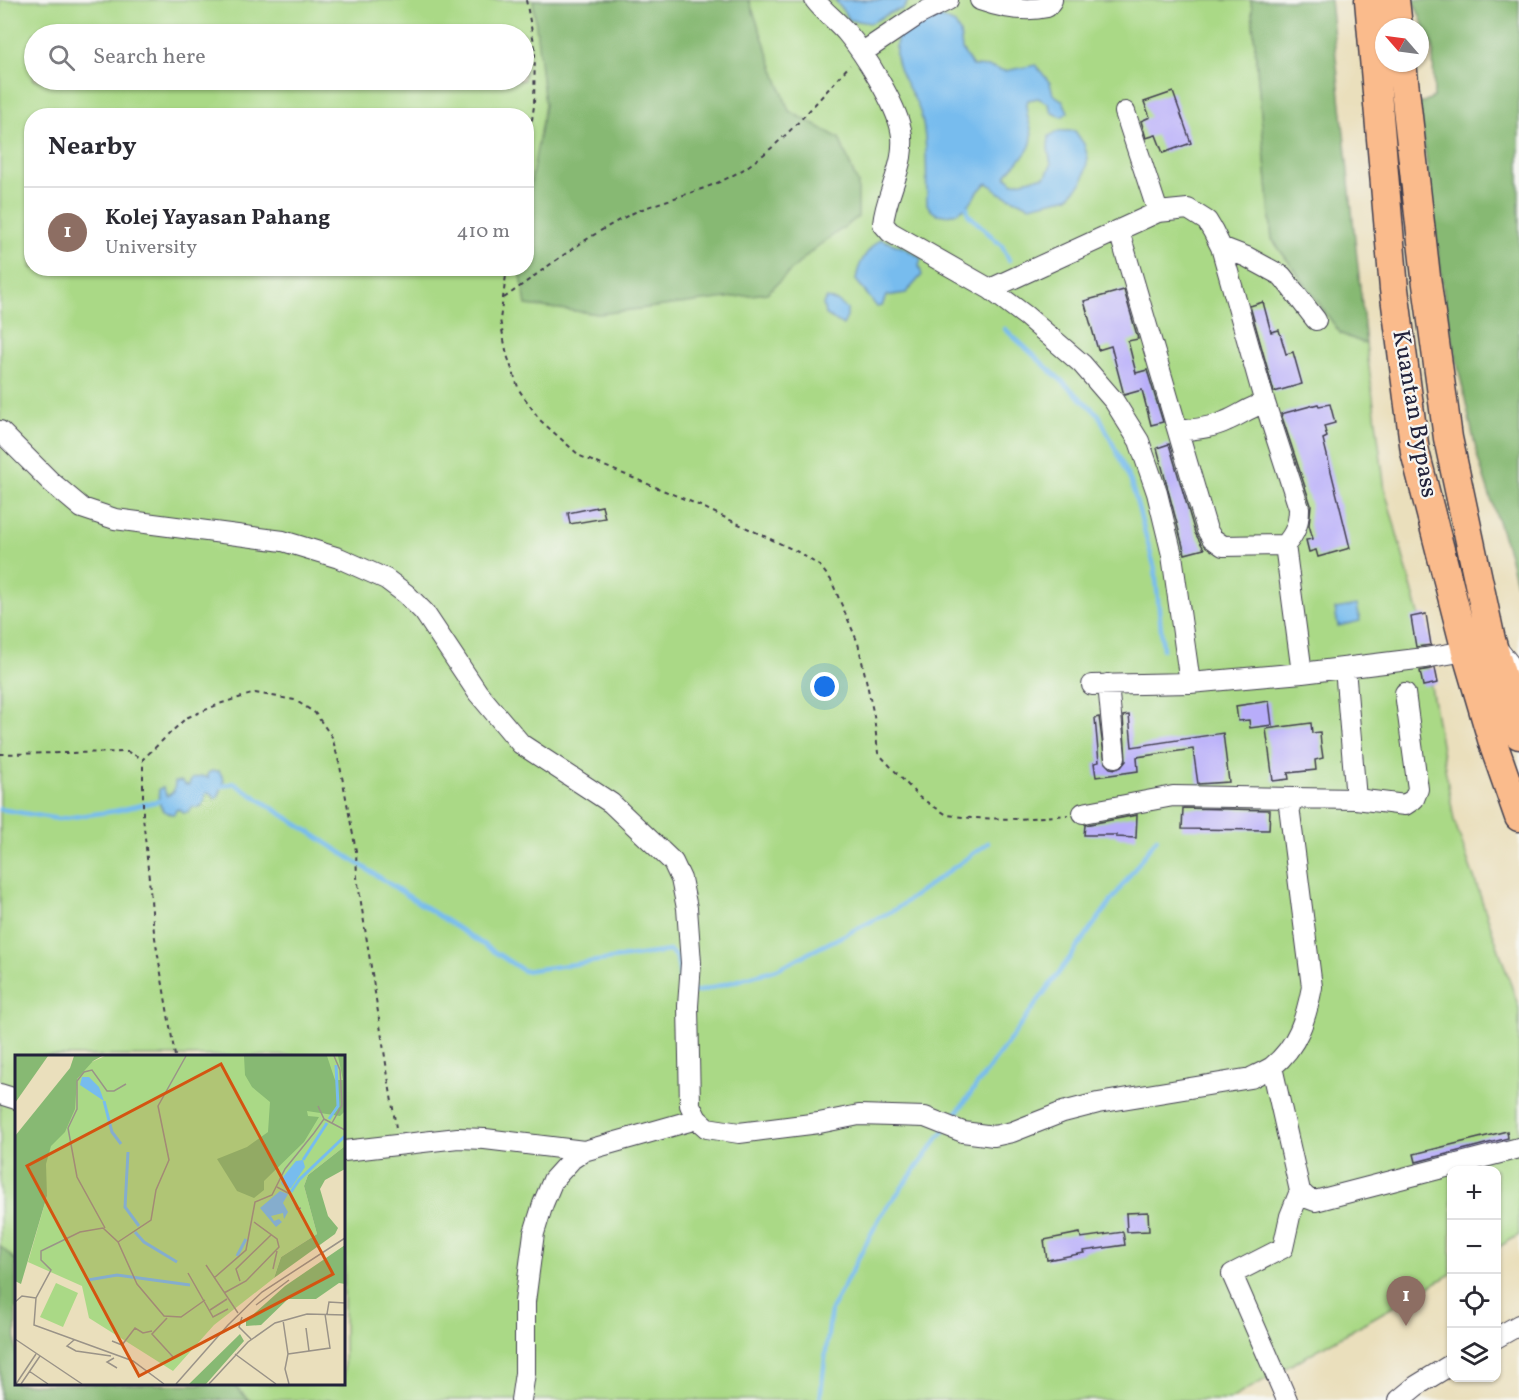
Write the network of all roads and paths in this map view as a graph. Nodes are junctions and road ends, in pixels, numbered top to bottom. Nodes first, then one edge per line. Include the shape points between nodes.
1 (526, 0) edge
2 (814, 0) edge
3 (948, 0) edge
4 (980, 0) edge
5 (1052, 0) edge
6 (1369, 0) edge
7 (1395, 0) edge
8 (1397, 18) edge
9 (530, 24) edge
10 (534, 43) edge
11 (863, 52) junction
12 (1403, 72) edge
13 (534, 108) edge
14 (1125, 112) dead end
15 (1158, 212) junction
16 (1119, 231) junction
17 (1221, 248) junction
18 (506, 276) edge
19 (990, 289) junction
20 (503, 299) junction
21 (1316, 320) dead end
22 (1265, 403) junction
23 (0, 431) edge
24 (1179, 431) junction
25 (1285, 545) junction
26 (1479, 645) junction
27 (1345, 668) junction
28 (1302, 673) junction
29 (1519, 676) edge
30 (1190, 683) junction
31 (1405, 693) dead end
32 (1519, 735) edge
33 (0, 754) edge
34 (1115, 757) dead end
35 (143, 759) junction
36 (1288, 798) junction
37 (1356, 799) junction
38 (1083, 813) joint
39 (1519, 817) edge
40 (175, 1055) edge
41 (1272, 1067) junction
42 (0, 1094) edge
43 (15, 1099) edge
44 (697, 1119) junction
45 (399, 1145) junction
46 (1519, 1149) edge
47 (345, 1151) edge
48 (585, 1151) junction
49 (1300, 1191) junction
50 (1519, 1325) edge
51 (1501, 1336) edge
52 (1447, 1367) edge
53 (521, 1400) edge
54 (1287, 1400) edge
55 (1399, 1400) edge

1 - 9 path
2 - 11 street
3 - 11 street
4 - 5 street via 995,6 1038,9 1047,7
6 - 26 highway, Kuantan Bypass via 1394,289 1415,452
7 - 8 highway
10 - 13 path
11 - 19 street via 901,130 901,157 883,224 898,237
11 - 20 path via 783,138 749,166 590,236
12 - 26 highway, Kuantan Bypass via 1426,277
14 - 15 street
15 - 16 street
15 - 17 street via 1188,209 1200,215
16 - 19 street
16 - 24 street
17 - 21 street via 1282,276
17 - 22 street
18 - 20 path
19 - 30 street via 1082,364 1114,401 1139,441 1168,536
20 - 38 path via 500,320 519,390 540,420 580,456 694,503 820,566 831,580 858,643 878,753 919,797 946,815 971,818 1018,819
22 - 24 street via 1217,425
22 - 25 street via 1299,508 1299,522
23 - 44 street via 82,508 115,519 282,541 339,558 386,579 406,594 424,612 478,693 521,744 611,803 672,862 681,879 687,908 691,963 690,1105
24 - 25 street via 1212,538 1223,546 1233,547
25 - 28 street
26 - 27 street via 1425,658
26 - 29 street
26 - 32 highway, Kuantan Bypass
26 - 39 highway, Kuantan Bypass via 1494,746
27 - 28 street
27 - 37 street
28 - 30 street
30 - 34 street via 1100,685
31 - 37 street via 1418,789 1414,799 1405,805
33 - 35 path via 128,752
35 - 40 path via 143,816 154,932
35 - 45 path via 186,718 255,693 295,700 315,713 332,737 356,851
36 - 37 street
36 - 38 street via 1173,796
36 - 41 street via 1312,987 1306,1018 1293,1044
41 - 44 street via 1251,1078 1098,1103 994,1136 963,1132 925,1117 859,1115 819,1124 738,1133 707,1128
41 - 49 street
42 - 43 street
44 - 48 street
45 - 47 street
45 - 48 street via 476,1139
46 - 49 street via 1315,1202
48 - 53 street via 553,1180 534,1233 525,1302
49 - 54 street via 1283,1248 1232,1274
50 - 51 street
52 - 55 street

